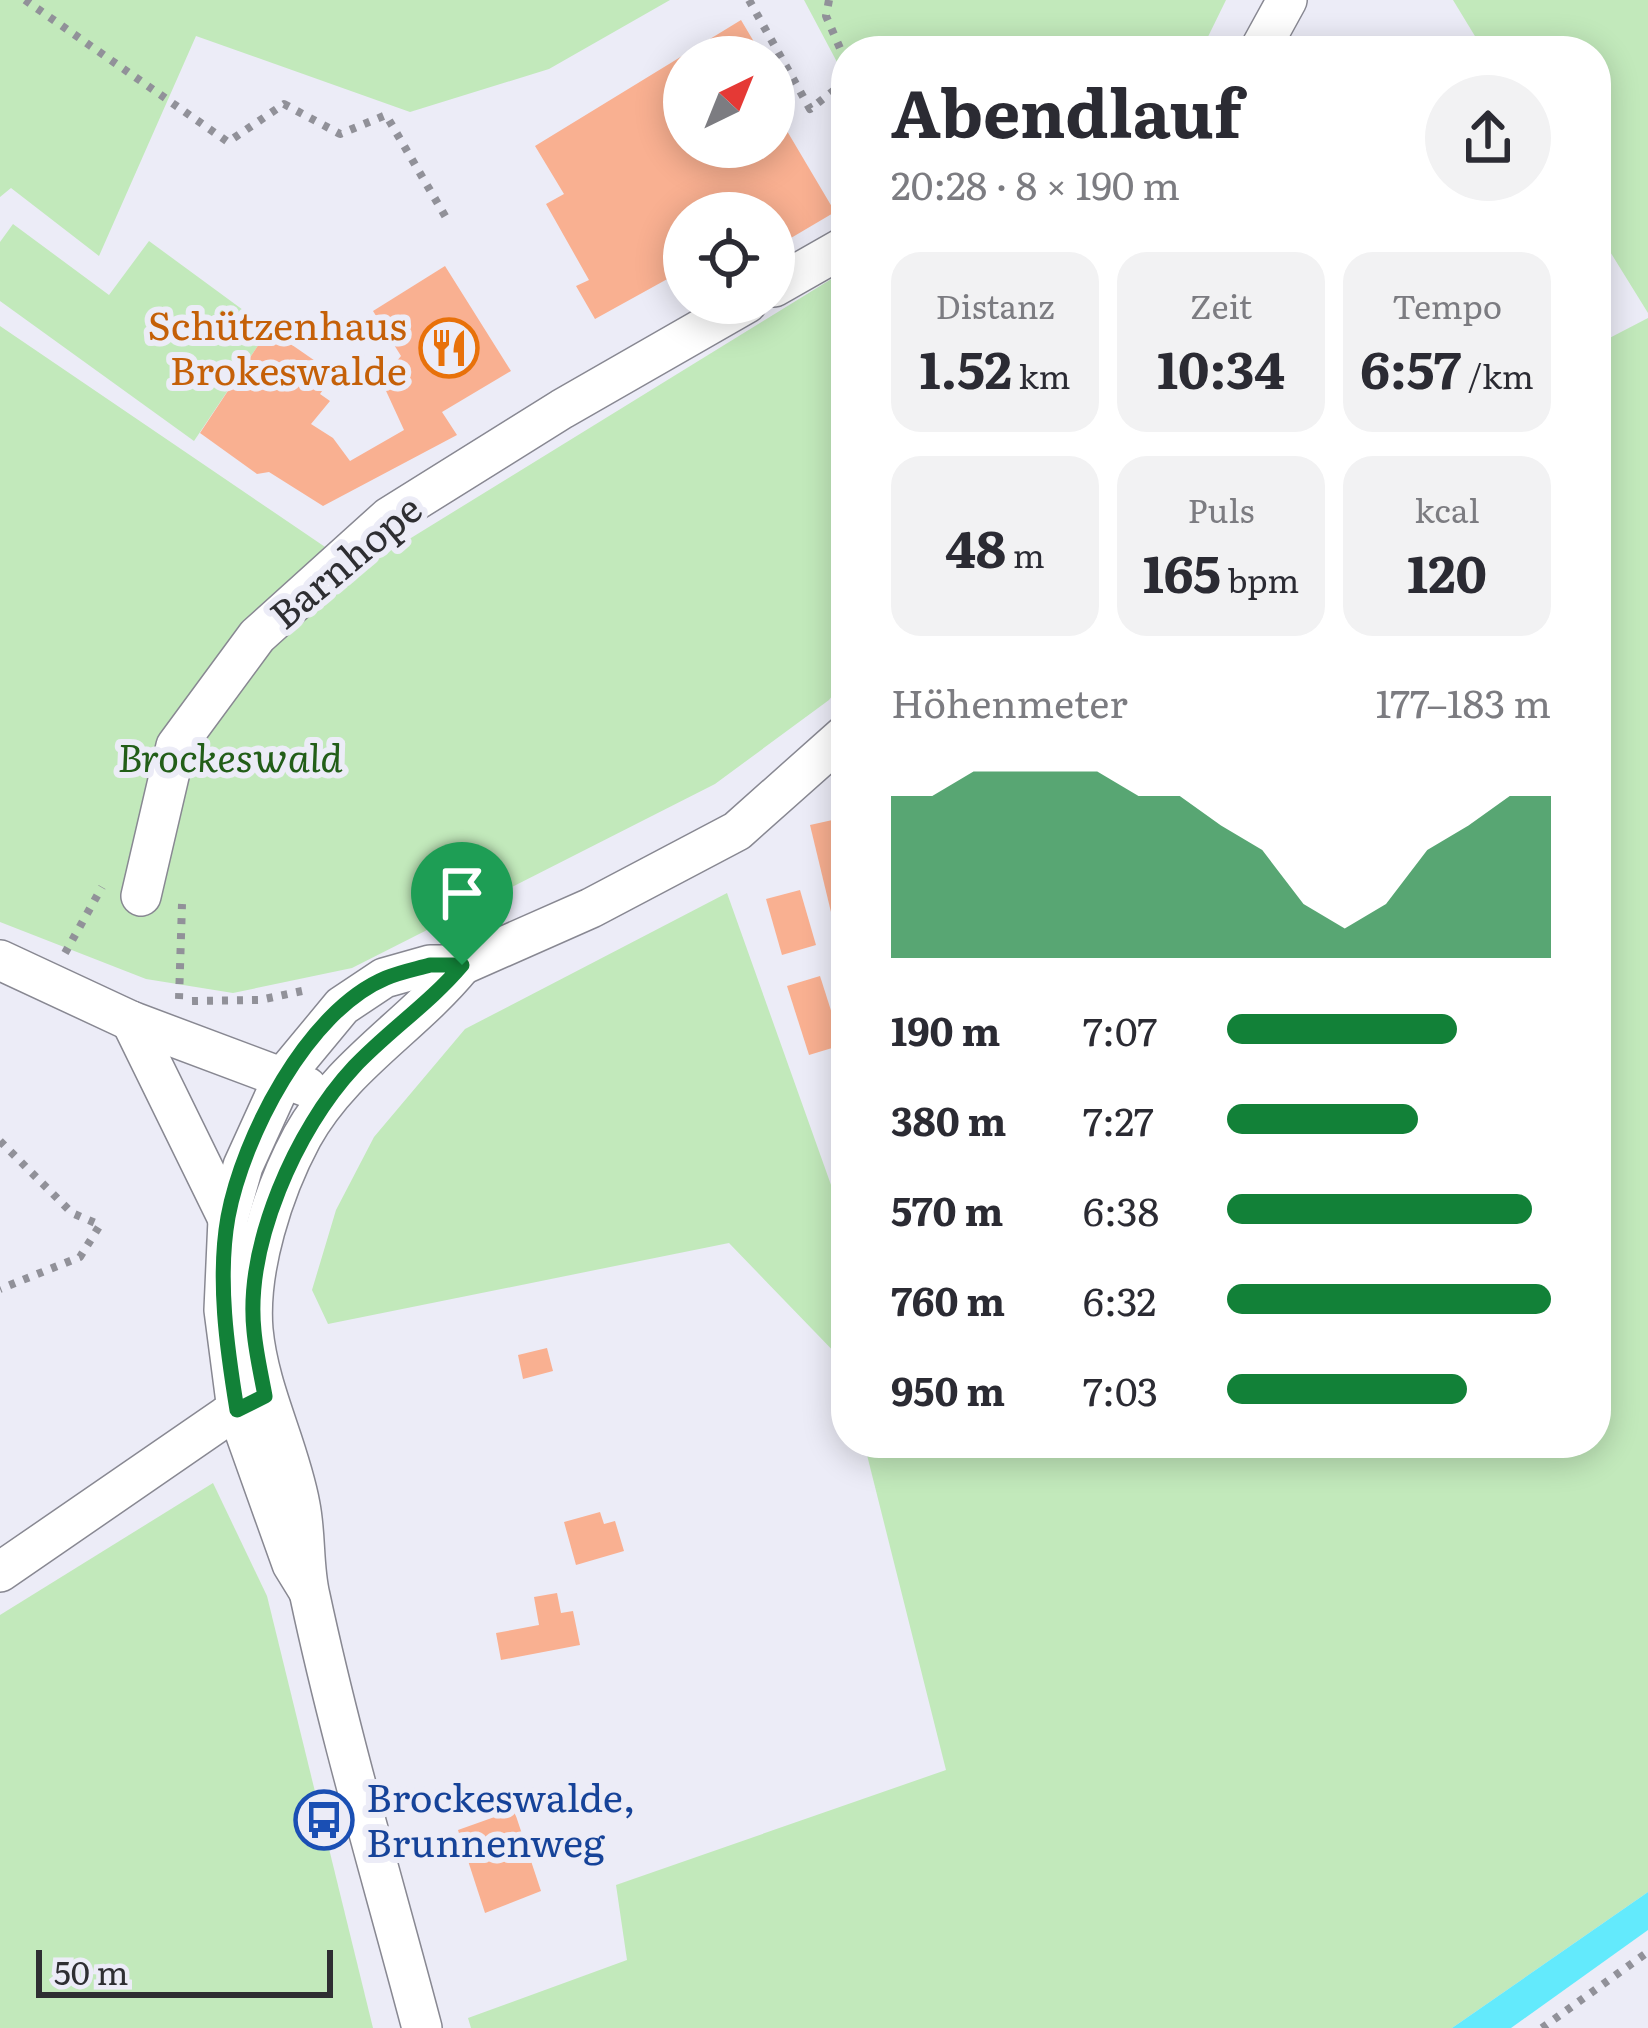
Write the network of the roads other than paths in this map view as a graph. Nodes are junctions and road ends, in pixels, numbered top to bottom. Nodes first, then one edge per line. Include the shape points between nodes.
1 (831, 255) edge
2 (795, 275) edge
3 (710, 324) edge
4 (831, 747) edge
5 (141, 896) dead end
6 (0, 960) edge
7 (462, 965) junction
8 (131, 1022) junction
9 (284, 1076) junction
10 (328, 1098) junction
11 (228, 1219) junction
12 (251, 1403) junction
13 (0, 1572) edge
14 (422, 2028) edge

1 - 2 street
3 - 5 street, Barnhope via 389,518 257,636 176,746
4 - 7 street via 737,832
6 - 8 street
7 - 9 street via 384,978 342,1006
7 - 10 street
8 - 9 street
8 - 11 street
9 - 10 street
9 - 11 street
10 - 12 street via 279,1190 259,1263
11 - 12 street via 224,1310
12 - 13 street
12 - 14 street via 290,1457 308,1590

